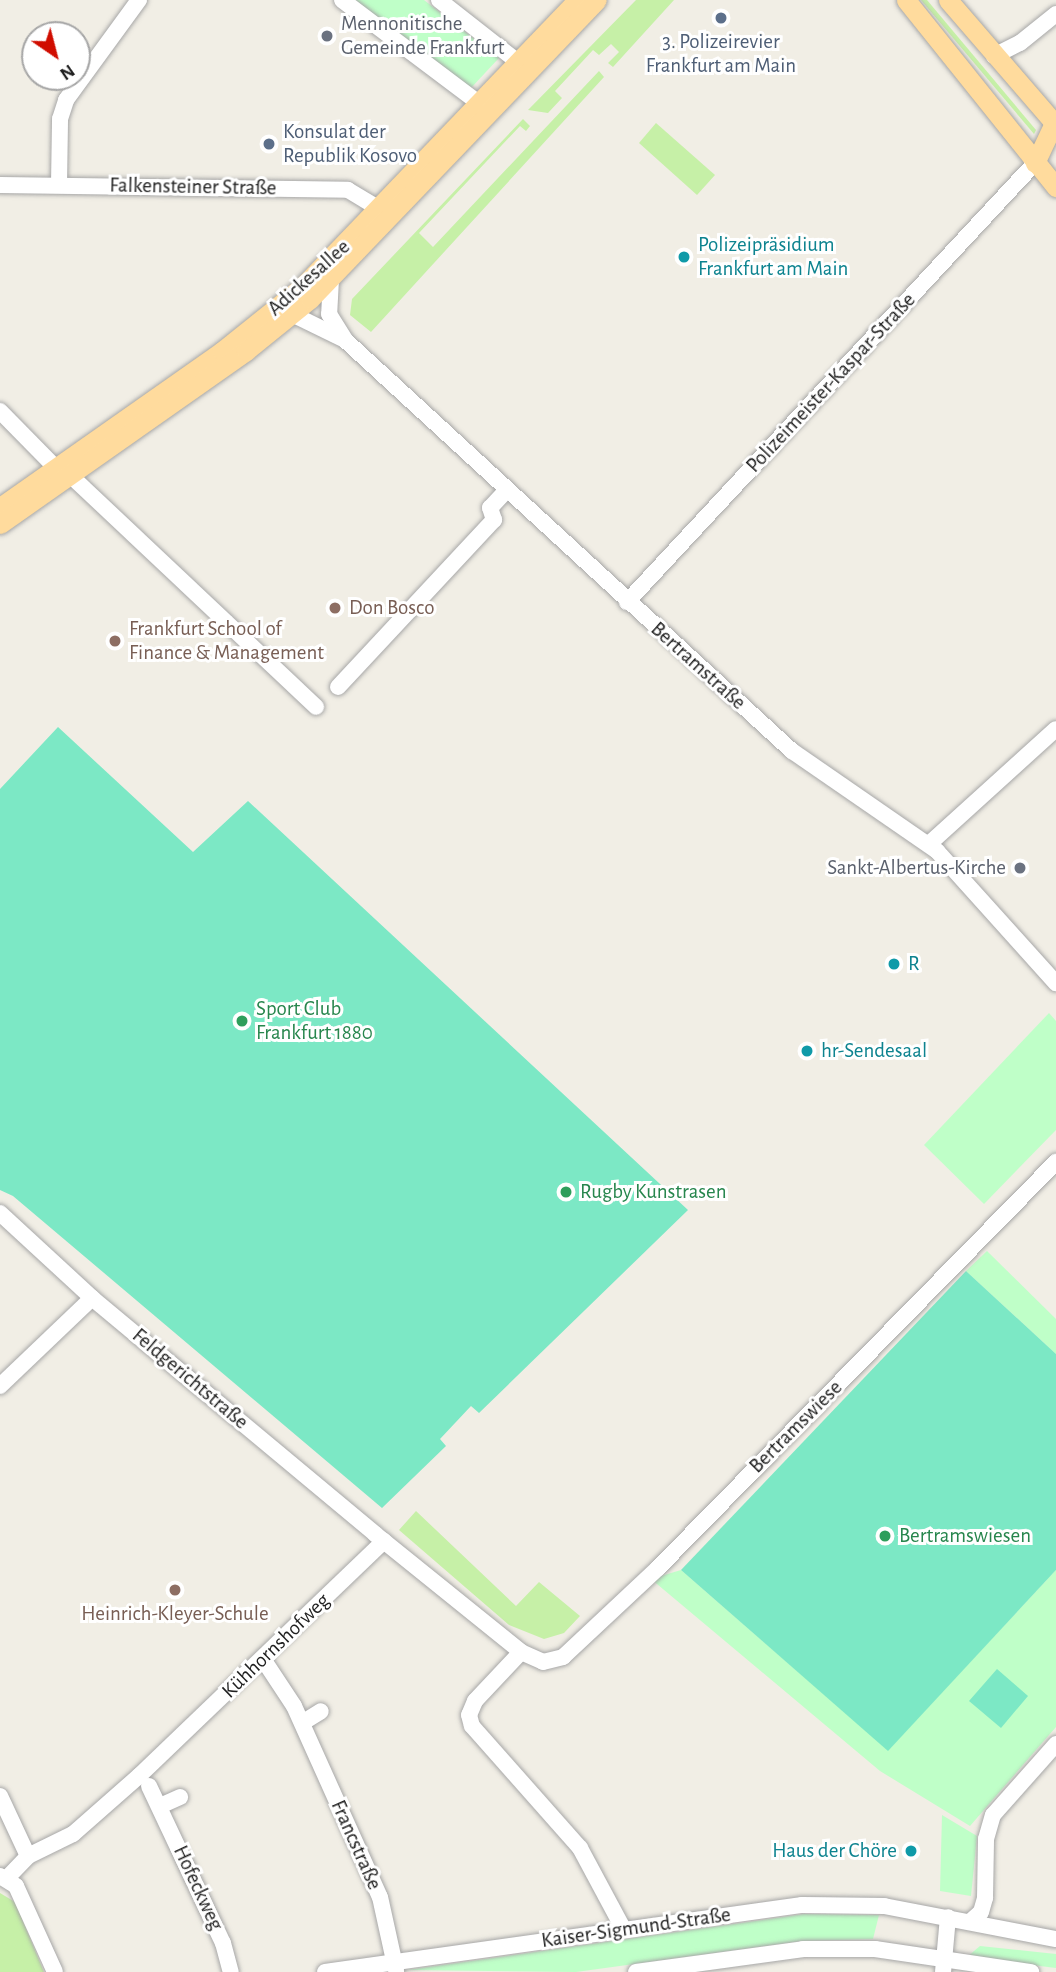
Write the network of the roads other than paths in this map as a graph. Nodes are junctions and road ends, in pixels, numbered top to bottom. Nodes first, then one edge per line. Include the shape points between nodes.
1 (139, 0) edge
2 (342, 0) edge
3 (439, 0) edge
4 (577, 0) edge
5 (597, 0) edge
6 (905, 0) edge
7 (948, 0) edge
8 (1056, 14) edge
9 (995, 56) junction
10 (518, 62) junction
11 (480, 104) junction
12 (1053, 133) edge
13 (1020, 145) junction
14 (1056, 160) edge
15 (1035, 163) junction
16 (0, 185) edge
17 (59, 185) junction
18 (1056, 187) edge
19 (381, 209) junction
20 (331, 279) junction
21 (292, 314) junction
22 (345, 340) junction
23 (0, 411) edge
24 (63, 471) junction
25 (507, 490) junction
26 (0, 507) edge
27 (0, 524) edge
28 (627, 602) junction
29 (338, 687) dead end
30 (316, 707) dead end
31 (1056, 729) edge
32 (929, 845) junction
33 (1056, 983) edge
34 (1056, 1162) edge
35 (0, 1213) edge
36 (92, 1298) junction
37 (0, 1386) edge
38 (384, 1541) junction
39 (521, 1652) junction
40 (263, 1659) junction
41 (321, 1711) dead end
42 (302, 1723) junction
43 (1056, 1744) edge
44 (149, 1786) dead end
45 (0, 1796) edge
46 (180, 1797) dead end
47 (160, 1807) junction
48 (28, 1856) junction
49 (4, 1877) edge
50 (948, 1917) junction
51 (971, 1922) junction
52 (624, 1930) junction
53 (1056, 1939) edge
54 (944, 1966) edge
55 (395, 1967) edge
56 (55, 1972) edge
57 (231, 1972) edge
58 (325, 1972) edge
59 (636, 1972) edge
60 (1031, 1972) edge

1 - 17 street via 66,100 60,118
2 - 11 street
3 - 10 street
4 - 10 main road, Adickesallee
5 - 20 main road, Adickesallee
6 - 13 main road
7 - 9 main road
8 - 9 street
9 - 12 main road
10 - 11 main road, Adickesallee
11 - 19 main road, Adickesallee
12 - 13 main road
12 - 15 main road
13 - 15 main road
14 - 15 main road
15 - 18 main road
15 - 28 street, Polizeimeister-Kaspar-Straße
16 - 17 street, Falkensteiner Straße
17 - 19 street, Falkensteiner Straße via 348,190
19 - 24 main road, Adickesallee via 324,267 249,330
20 - 21 main road, Adickesallee
20 - 22 street, Bertramstraße via 329,314
21 - 22 street, Bertramstraße
21 - 24 main road, Adickesallee
22 - 25 street, Bertramstraße
23 - 24 street
24 - 26 main road, Adickesallee
24 - 27 main road, Adickesallee
24 - 30 street
25 - 28 street, Bertramstraße
25 - 29 street via 490,508 494,520
28 - 32 street, Bertramstraße via 792,751
31 - 32 street
32 - 33 street, Bertramstraße
34 - 39 street, Bertramswiese via 658,1568 563,1657 543,1662
35 - 36 street, Feldgerichtstraße
36 - 37 street
36 - 38 street, Feldgerichtstraße
38 - 39 street
38 - 40 street, Kühhornshofweg
39 - 52 street via 475,1701 469,1715 472,1726 580,1848
40 - 42 street, Francstraße
40 - 48 street, Kühhornshofweg via 73,1834
41 - 42 street
42 - 55 street, Francstraße via 380,1897
43 - 51 street via 993,1815 986,1839 985,1898 981,1912
44 - 47 street, Hofeckweg
45 - 48 street
46 - 47 street
47 - 57 street, Hofeckweg via 223,1943
48 - 49 street, Kühhornshofweg
49 - 56 street
50 - 51 street, Kaiser-Sigmund-Straße
50 - 52 street, Kaiser-Sigmund-Straße via 884,1906 802,1905
50 - 54 street
51 - 53 street, Kaiser-Sigmund-Straße
52 - 55 street, Kaiser-Sigmund-Straße
54 - 59 street, Kaiser-Sigmund-Straße via 875,1948 803,1949
54 - 60 street, Kaiser-Sigmund-Straße
55 - 58 street, Kaiser-Sigmund-Straße

